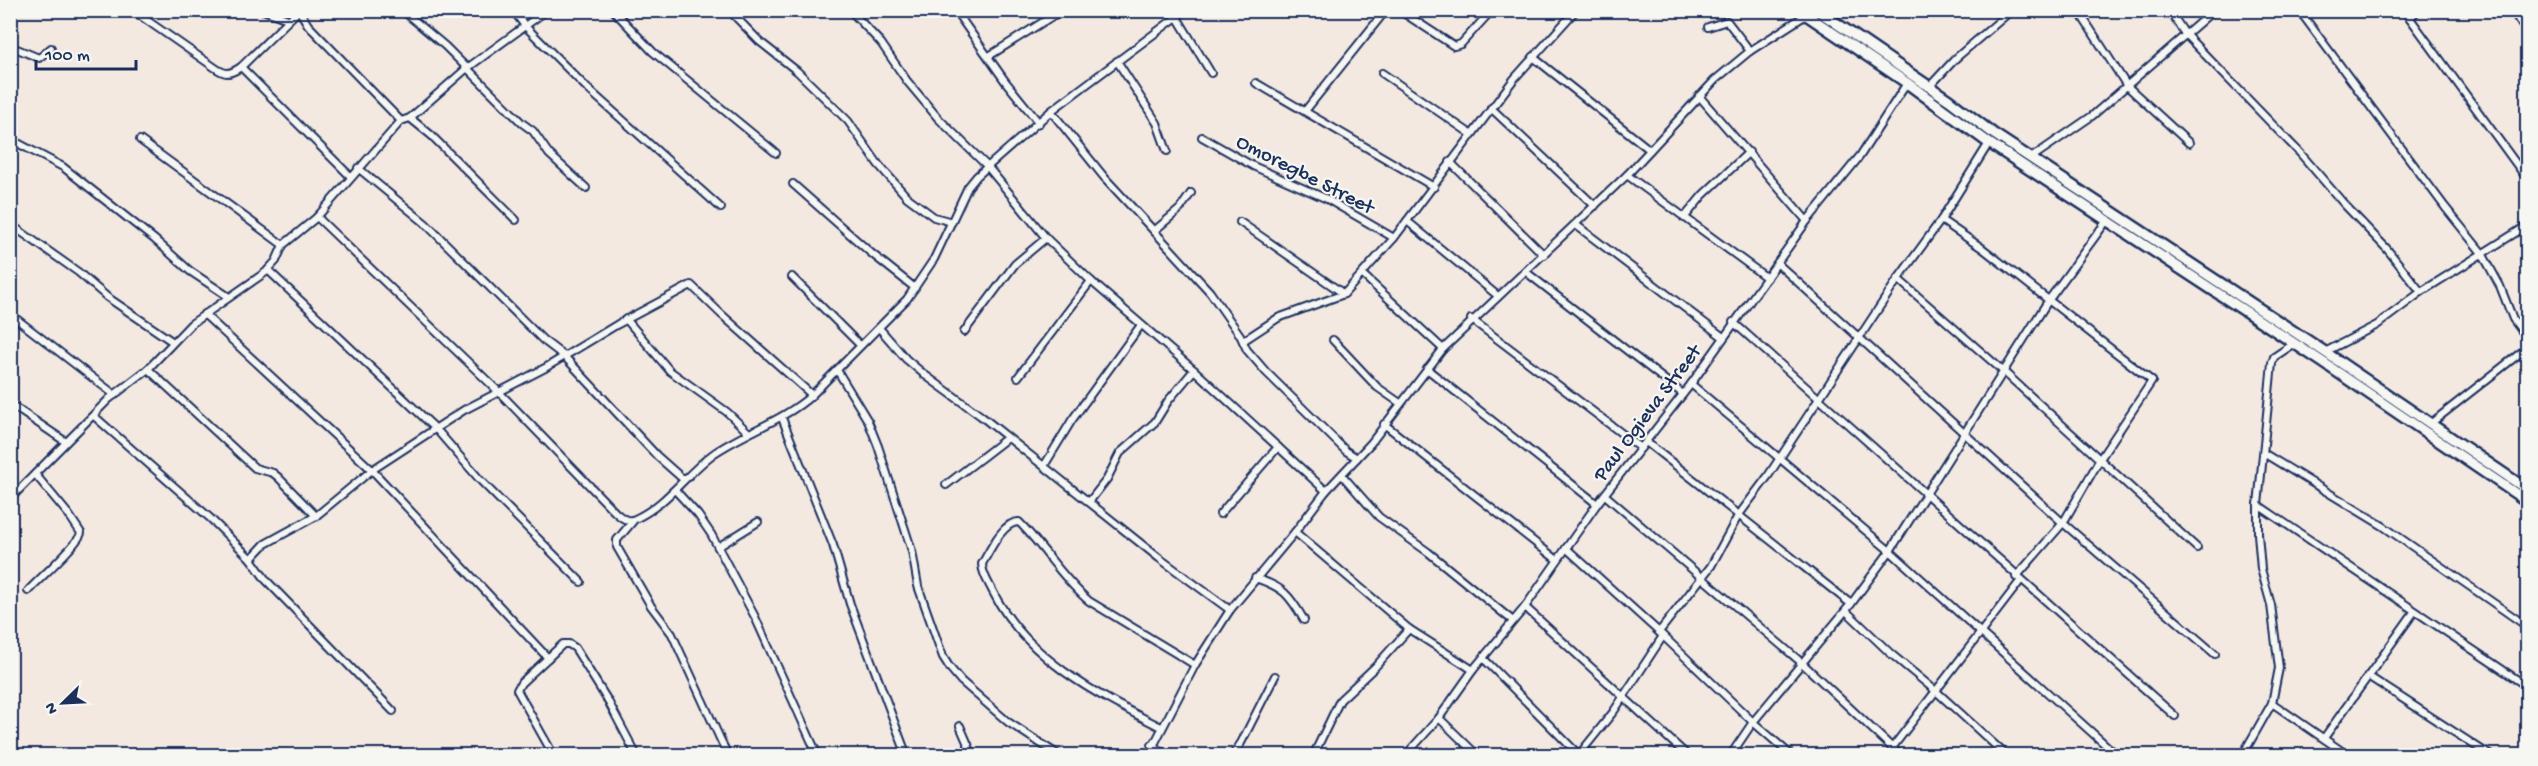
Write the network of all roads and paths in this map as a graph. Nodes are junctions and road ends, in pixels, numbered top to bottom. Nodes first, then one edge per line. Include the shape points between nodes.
1 (132, 10) edge
2 (263, 10) edge
3 (299, 10) edge
4 (402, 10) edge
5 (513, 10) edge
6 (547, 10) edge
7 (613, 10) edge
8 (729, 10) edge
9 (850, 10) edge
10 (955, 10) edge
11 (1062, 10) edge
12 (1186, 10) edge
13 (1386, 10) edge
14 (1399, 10) edge
15 (1492, 10) edge
16 (1576, 10) edge
17 (2012, 10) edge
18 (2078, 10) edge
19 (2169, 10) edge
20 (2214, 10) edge
21 (2299, 10) edge
22 (2404, 10) edge
23 (2418, 10) edge
24 (2512, 10) edge
25 (1821, 12) edge
26 (1802, 13) edge
27 (1177, 17) junction
28 (2410, 18) junction
29 (288, 19) junction
30 (525, 27) junction
31 (1708, 27) dead end
32 (2185, 34) junction
33 (2528, 34) edge
34 (10, 46) edge
35 (51, 48) dead end
36 (1750, 51) junction
37 (989, 56) junction
38 (1533, 57) junction
39 (1117, 61) junction
40 (241, 67) junction
41 (466, 69) junction
42 (1211, 73) dead end
43 (1382, 74) dead end
44 (1256, 83) dead end
45 (1907, 83) junction
46 (2127, 86) junction
47 (1929, 87) junction
48 (1699, 96) junction
49 (1491, 108) junction
50 (1051, 111) junction
51 (1305, 111) junction
52 (410, 118) junction
53 (401, 121) junction
54 (1039, 123) junction
55 (1471, 134) junction
56 (1202, 137) dead end
57 (10, 139) edge
58 (140, 140) dead end
59 (1989, 143) junction
60 (2189, 143) dead end
61 (1650, 150) junction
62 (1167, 151) dead end
63 (1749, 152) junction
64 (776, 153) dead end
65 (2031, 158) junction
66 (1450, 162) junction
67 (987, 166) junction
68 (358, 168) junction
69 (1628, 175) junction
70 (351, 177) junction
71 (2528, 180) edge
72 (793, 184) dead end
73 (1434, 187) junction
74 (586, 188) dead end
75 (1191, 193) dead end
76 (1596, 206) junction
77 (721, 208) dead end
78 (317, 216) junction
79 (1684, 218) junction
80 (2108, 219) junction
81 (516, 220) dead end
82 (1941, 220) junction
83 (1407, 221) junction
84 (1807, 221) junction
85 (952, 222) junction
86 (1240, 222) dead end
87 (10, 224) edge
88 (1576, 225) junction
89 (2528, 225) edge
90 (1155, 231) junction
91 (1046, 238) junction
92 (1394, 238) junction
93 (283, 245) junction
94 (2482, 253) junction
95 (1544, 255) junction
96 (1778, 264) junction
97 (268, 270) junction
98 (1526, 272) junction
99 (1363, 275) junction
100 (792, 277) dead end
101 (1767, 278) junction
102 (1898, 279) junction
103 (1091, 281) junction
104 (915, 288) junction
105 (2421, 292) junction
106 (1344, 294) junction
107 (1498, 296) junction
108 (229, 297) junction
109 (2048, 300) junction
110 (10, 314) edge
111 (204, 314) junction
112 (626, 319) junction
113 (1471, 320) junction
114 (1734, 322) junction
115 (1142, 325) junction
116 (880, 329) junction
117 (964, 332) dead end
118 (1723, 337) junction
119 (1859, 338) junction
120 (2528, 339) edge
121 (1333, 340) dead end
122 (1243, 341) junction
123 (173, 342) junction
124 (860, 345) junction
125 (2292, 345) junction
126 (2528, 347) edge
127 (1443, 349) junction
128 (2325, 352) junction
129 (564, 356) junction
130 (148, 369) junction
131 (1427, 369) junction
132 (837, 370) junction
133 (1194, 370) junction
134 (2003, 371) junction
135 (1018, 377) dead end
136 (1691, 384) junction
137 (498, 391) junction
138 (1683, 394) junction
139 (115, 395) junction
140 (812, 395) junction
141 (1820, 400) junction
142 (1400, 403) junction
143 (10, 404) edge
144 (94, 416) junction
145 (782, 418) junction
146 (1384, 424) junction
147 (2430, 424) junction
148 (436, 429) junction
149 (749, 433) junction
150 (1966, 433) junction
151 (1007, 438) junction
152 (66, 442) junction
153 (1644, 445) junction
154 (1278, 447) junction
155 (2265, 454) junction
156 (1357, 458) junction
157 (2100, 459) junction
158 (1779, 460) junction
159 (1044, 466) junction
160 (372, 470) junction
161 (35, 474) junction
162 (1342, 476) junction
163 (683, 478) junction
164 (946, 485) dead end
165 (14, 490) edge
166 (675, 490) junction
167 (2528, 490) edge
168 (1326, 491) junction
169 (1925, 493) junction
170 (1605, 495) junction
171 (10, 499) edge
172 (1089, 502) junction
173 (2528, 502) edge
174 (1596, 504) junction
175 (2258, 505) junction
176 (1220, 514) dead end
177 (316, 516) junction
178 (1738, 516) junction
179 (633, 521) junction
180 (758, 522) dead end
181 (2063, 523) junction
182 (1295, 532) junction
183 (718, 547) junction
184 (1566, 548) junction
185 (2197, 548) dead end
186 (1890, 551) junction
187 (251, 559) junction
188 (1556, 560) junction
189 (1701, 577) junction
190 (1255, 578) junction
191 (2019, 579) junction
192 (581, 582) dead end
193 (27, 591) dead end
194 (1851, 604) junction
195 (1525, 607) junction
196 (1230, 610) junction
197 (1846, 611) junction
198 (2414, 612) junction
199 (1304, 620) dead end
200 (1513, 621) junction
201 (2528, 627) edge
202 (1409, 628) junction
203 (1661, 634) junction
204 (1980, 634) junction
205 (2215, 654) dead end
206 (548, 658) junction
207 (1485, 659) junction
208 (1802, 663) junction
209 (1195, 665) junction
210 (1473, 670) junction
211 (1275, 675) dead end
212 (2368, 676) junction
213 (2527, 685) edge
214 (1937, 692) junction
215 (1622, 697) junction
216 (2272, 703) junction
217 (393, 711) dead end
218 (2175, 716) dead end
219 (1439, 718) junction
220 (1753, 722) junction
221 (960, 726) dead end
222 (1161, 727) junction
223 (2324, 738) junction
224 (1152, 745) junction
225 (1892, 748) junction
226 (1579, 755) edge
227 (554, 756) edge
228 (637, 756) edge
229 (728, 756) edge
230 (818, 756) edge
231 (908, 756) edge
232 (973, 756) edge
233 (1060, 756) edge
234 (1148, 756) edge
235 (1167, 756) edge
236 (1232, 756) edge
237 (1313, 756) edge
238 (1405, 756) edge
239 (1478, 756) edge
240 (1688, 756) edge
241 (1730, 756) edge
242 (1792, 756) edge
243 (1900, 756) edge
244 (2007, 756) edge
245 (2118, 756) edge
246 (2242, 756) edge
247 (2349, 756) edge
248 (2490, 756) edge

1 - 40 street via 224,74
2 - 29 street
3 - 29 street
3 - 53 street via 314,33
4 - 41 street
5 - 30 street
6 - 30 street
7 - 64 street via 653,52
8 - 85 street via 848,121 907,197 933,217
9 - 67 street via 881,43 906,81 938,118
10 - 37 street
11 - 37 street
12 - 27 street
13 - 51 street
14 - 15 street via 1454,46 1461,44
16 - 38 street
17 - 47 street
18 - 46 street
19 - 32 street
20 - 32 street
21 - 94 street
22 - 28 street
23 - 28 street
24 - 33 street
25 - 47 highway
26 - 36 street
26 - 45 highway
27 - 39 street
27 - 42 street
28 - 71 street
29 - 40 street
30 - 41 street
30 - 77 street
31 - 36 street via 1728,21
32 - 46 street
32 - 105 street via 2300,153
34 - 35 street via 39,58
36 - 48 street
37 - 54 street
38 - 49 street
38 - 61 street
39 - 50 street
39 - 62 street via 1157,123
40 - 70 street
41 - 52 street
41 - 74 street via 533,131 549,154
43 - 55 street
44 - 51 street
45 - 59 highway
45 - 84 street, Paul Ogieva Street via 1860,156
46 - 60 street
46 - 65 street
47 - 65 highway
48 - 61 street
48 - 63 street
49 - 55 street
49 - 76 street
50 - 54 street
50 - 90 street via 1104,177
51 - 73 street
52 - 53 street
52 - 81 street
53 - 68 street
54 - 67 street
55 - 66 street
56 - 92 street, Omoregbe Street via 1253,166 1327,199
57 - 108 street via 63,167 190,271
58 - 93 street
59 - 80 highway
59 - 82 street
61 - 69 street
63 - 79 street
63 - 84 street
65 - 128 highway
66 - 73 street
66 - 95 street
67 - 85 street via 968,187
67 - 91 street
68 - 70 street
68 - 129 street via 425,223
69 - 76 street
69 - 79 street
70 - 78 street
72 - 104 street
73 - 83 street
75 - 90 street via 1180,209
76 - 88 street
78 - 93 street
78 - 137 street
79 - 101 street
80 - 109 street
80 - 125 highway
82 - 102 street
82 - 109 street
83 - 92 street
83 - 107 street
84 - 96 street, Paul Ogieva Street
85 - 104 street
86 - 106 street
87 - 123 street
88 - 95 street
88 - 118 street
89 - 94 street
90 - 122 street via 1210,292
91 - 103 street
91 - 117 street via 1015,264
92 - 99 street
93 - 97 street
94 - 105 street
94 - 120 street via 2513,319
95 - 98 street
96 - 101 street, Paul Ogieva Street
96 - 119 street
97 - 108 street
97 - 148 street
98 - 107 street
98 - 138 street
99 - 106 street
99 - 127 street
100 - 124 street
101 - 114 street, Paul Ogieva Street
102 - 119 street
102 - 134 street
103 - 115 street
103 - 135 street
104 - 116 street
105 - 128 street via 2377,325
106 - 122 street via 1278,318
107 - 113 street
108 - 111 street
109 - 134 street
109 - 157 street via 2152,381
110 - 139 street
111 - 123 street
111 - 160 street
112 - 129 street
112 - 140 street via 691,285
112 - 149 street via 670,371
113 - 127 street
113 - 153 street
114 - 118 street, Paul Ogieva Street
114 - 141 street
115 - 133 street
115 - 159 street via 1072,420
116 - 124 street
116 - 151 street via 918,370
118 - 136 street, Paul Ogieva Street
119 - 141 street
119 - 150 street
121 - 142 street via 1377,387
122 - 156 street via 1266,372
123 - 130 street
124 - 132 street
125 - 155 street via 2274,357 2272,363
125 - 173 highway
126 - 147 street
127 - 131 street
128 - 147 highway
129 - 137 street
129 - 163 street via 657,456
130 - 139 street
130 - 177 street via 255,468 278,477
131 - 142 street
131 - 174 street
132 - 140 street
132 - 233 street via 878,446 943,657 961,681 1008,722
133 - 154 street
133 - 172 street via 1155,422 1120,453
134 - 150 street
134 - 157 street
136 - 138 street, Paul Ogieva Street
136 - 158 street
137 - 148 street
137 - 179 street via 615,513
138 - 153 street, Paul Ogieva Street
139 - 144 street
140 - 145 street
141 - 158 street
141 - 169 street
142 - 146 street
143 - 152 street
144 - 152 street
144 - 187 street
145 - 149 street
145 - 231 street via 833,545 850,604
146 - 156 street
146 - 188 street
147 - 167 highway
148 - 160 street
148 - 192 street via 481,481
149 - 163 street
150 - 169 street
150 - 181 street
151 - 159 street
151 - 164 street
152 - 161 street
153 - 170 street, Paul Ogieva Street
153 - 178 street
154 - 168 street
154 - 176 street
155 - 175 street
155 - 201 street via 2364,514
156 - 162 street
157 - 181 street
157 - 185 street
158 - 178 street
158 - 186 street
159 - 172 street
160 - 177 street
160 - 206 street
161 - 165 street
161 - 193 street via 81,533 78,542
162 - 168 street
162 - 200 street via 1379,517
163 - 166 street
165 - 171 street
166 - 179 street
166 - 183 street via 704,522
168 - 182 street
169 - 186 street
169 - 191 street
170 - 174 street, Paul Ogieva Street
170 - 189 street
172 - 196 street
174 - 184 street, Paul Ogieva Street
175 - 198 street
175 - 216 street via 2261,569 2271,605 2279,668
177 - 187 street via 274,539
178 - 189 street
178 - 194 street
179 - 229 street via 617,540 617,547 672,634
180 - 183 street
181 - 191 street
181 - 205 street
182 - 190 street
182 - 202 street
183 - 230 street via 755,617
184 - 188 street, Paul Ogieva Street
184 - 203 street
186 - 194 street
186 - 204 street
187 - 217 street via 266,580
188 - 195 street, Paul Ogieva Street
189 - 203 street
189 - 208 street
190 - 196 street
190 - 199 street via 1285,591
191 - 204 street
191 - 218 street
194 - 197 street
195 - 200 street, Paul Ogieva Street
195 - 215 street
196 - 209 street
197 - 208 street
197 - 214 street
198 - 212 street
198 - 213 street
200 - 207 street, Paul Ogieva Street
202 - 210 street
202 - 237 street via 1340,700
203 - 215 street
203 - 220 street
204 - 214 street
204 - 245 street
206 - 227 street via 517,690
206 - 228 street via 563,644 575,648
207 - 210 street, Paul Ogieva Street
207 - 226 street
208 - 220 street
208 - 225 street
209 - 222 street
209 - 222 street via 1089,601 1019,522 1005,528 982,564 1000,606 1052,663 1101,696
210 - 219 street, Paul Ogieva Street
211 - 236 street
212 - 223 street
212 - 248 street
214 - 225 street
214 - 244 street
215 - 226 street
215 - 240 street
216 - 223 street
216 - 246 street
219 - 238 street, Paul Ogieva Street
219 - 239 street
220 - 241 street
220 - 242 street
221 - 232 street
222 - 224 street
223 - 247 street
224 - 234 street
224 - 235 street
225 - 243 street

